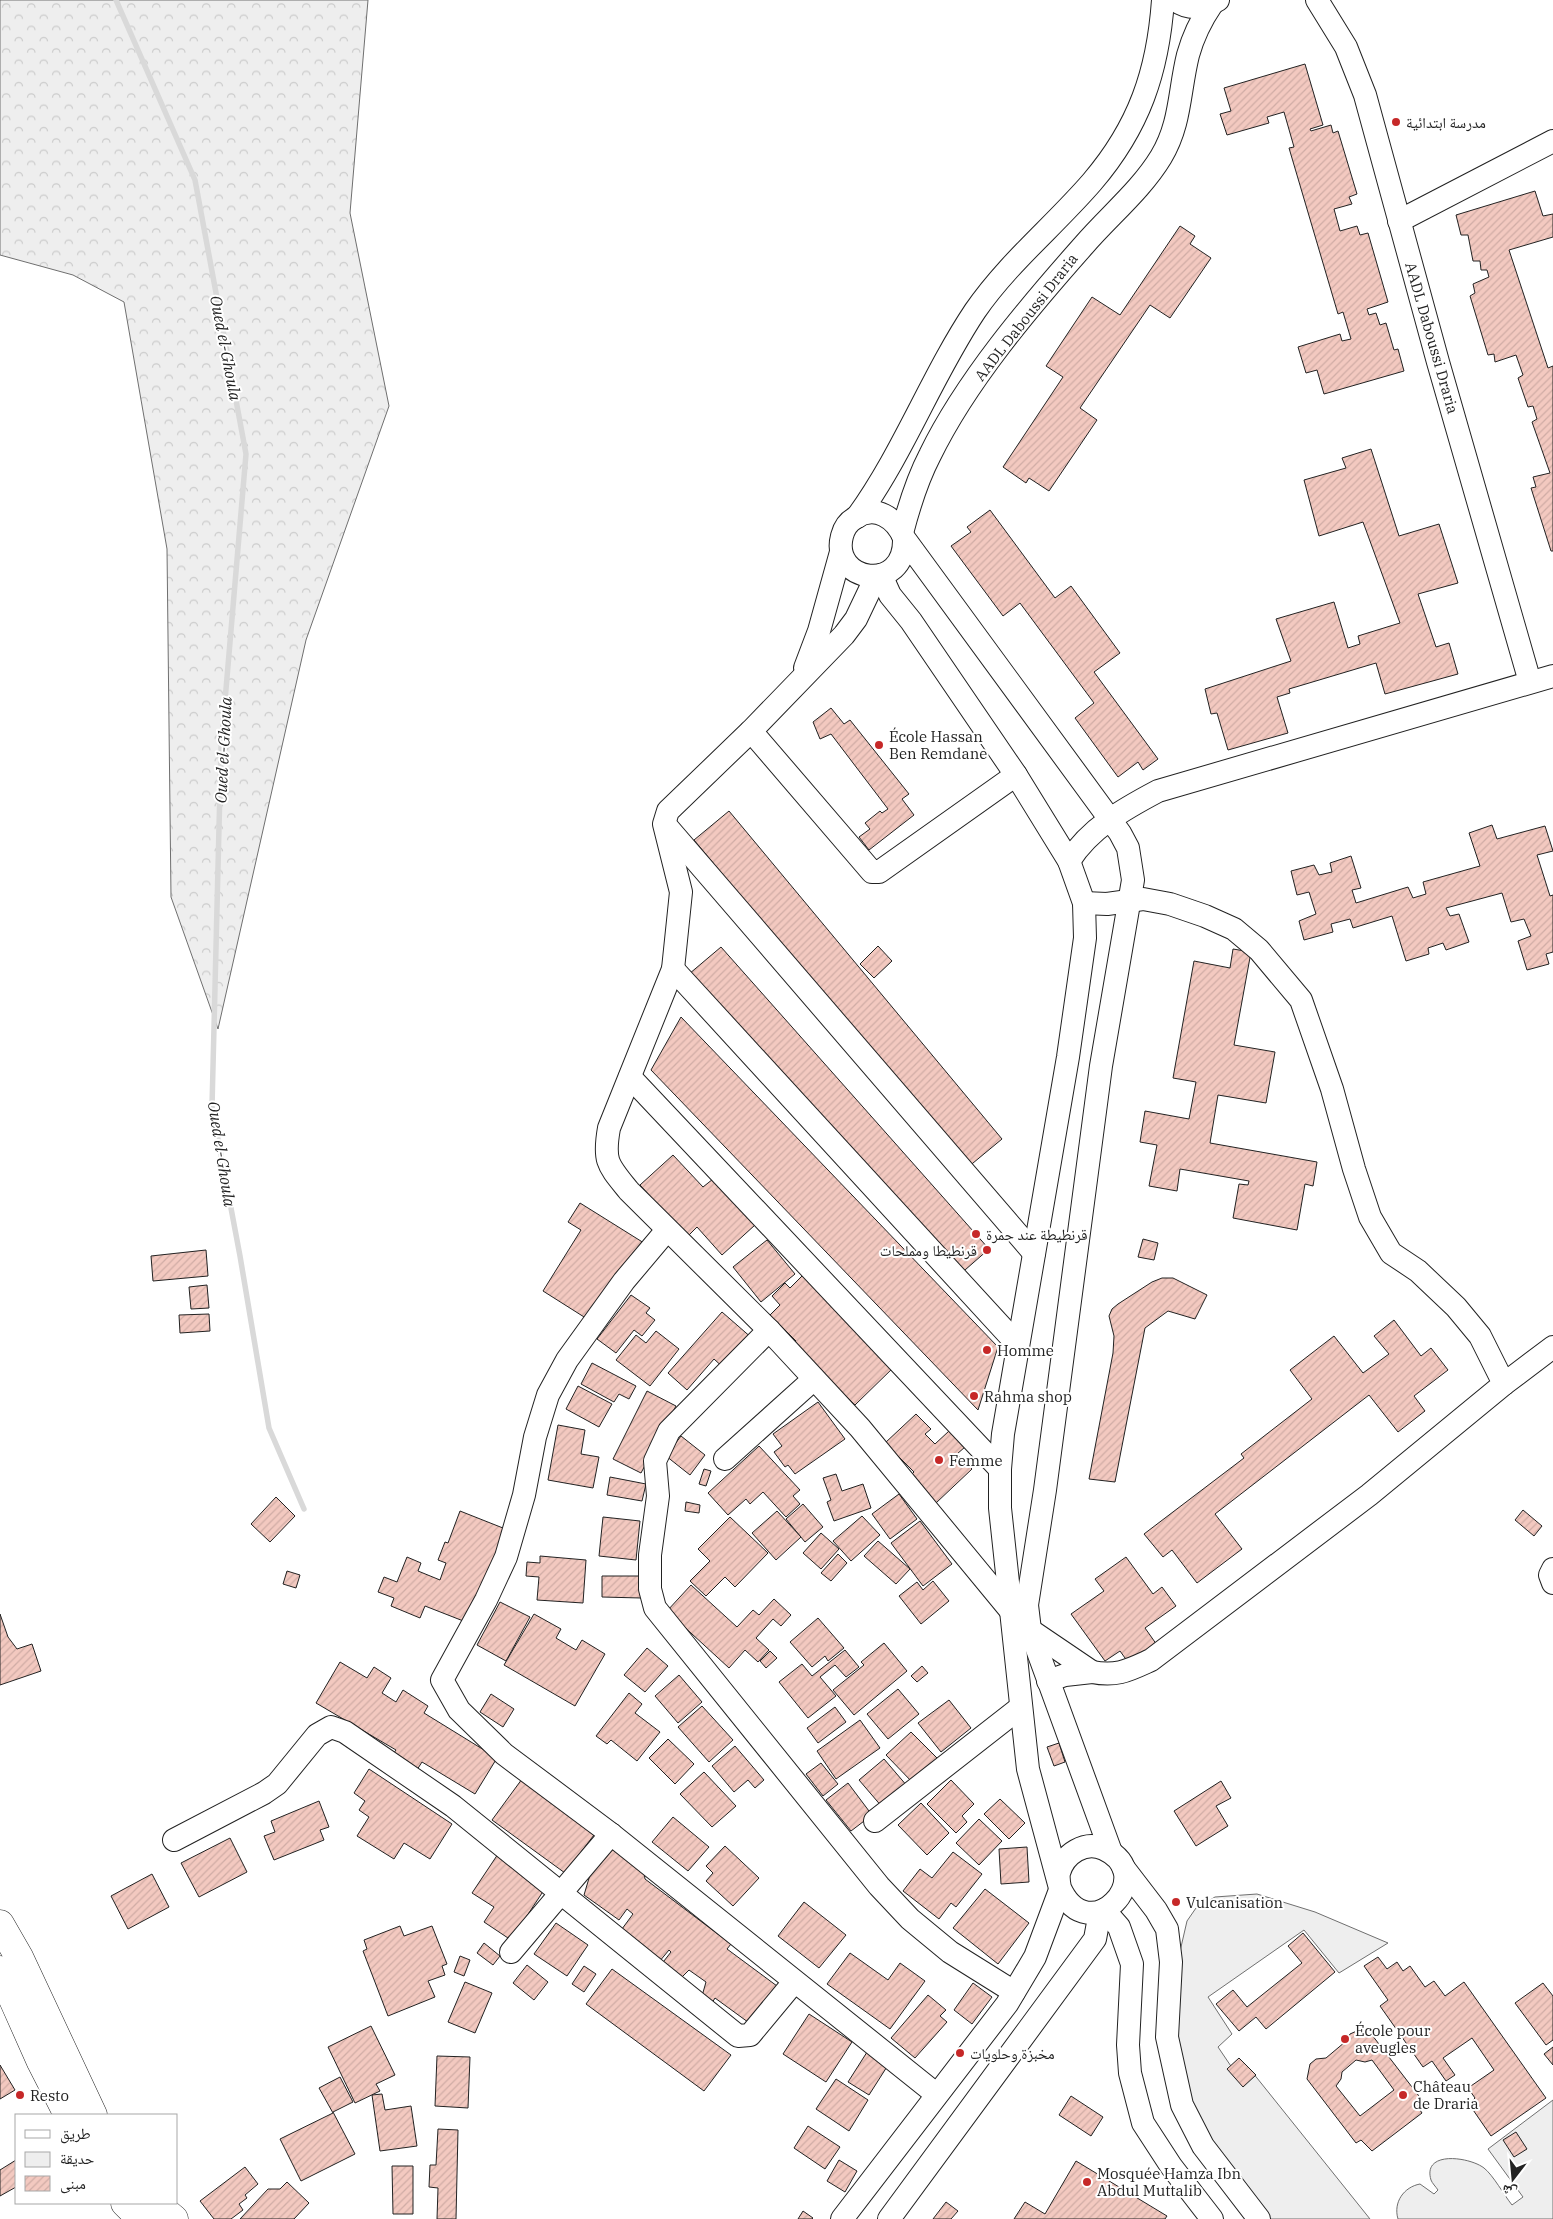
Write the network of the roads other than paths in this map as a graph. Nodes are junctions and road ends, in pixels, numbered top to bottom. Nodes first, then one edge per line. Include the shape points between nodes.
1 (1163, 0) edge
2 (1175, 0) edge
3 (1317, 0) edge
4 (1215, 2) edge
5 (1553, 141) edge
6 (1399, 222) junction
7 (857, 516) junction
8 (903, 535) junction
9 (841, 552) junction
10 (879, 576) junction
11 (1553, 676) edge
12 (798, 682) junction
13 (1530, 682) junction
14 (751, 731) junction
15 (1016, 775) junction
16 (1110, 820) junction
17 (664, 824) junction
18 (1069, 861) junction
19 (1130, 900) junction
20 (1084, 903) junction
21 (673, 970) junction
22 (630, 1077) junction
23 (667, 1230) junction
24 (1034, 1253) junction
25 (769, 1330) junction
26 (1018, 1345) junction
27 (1553, 1347) edge
28 (814, 1379) junction
29 (1504, 1384) junction
30 (724, 1459) dead end
31 (1000, 1469) junction
32 (1553, 1569) edge
33 (1553, 1583) edge
34 (1011, 1611) junction
35 (1030, 1630) junction
36 (1092, 1672) junction
37 (1048, 1681) junction
38 (1021, 1707) junction
39 (875, 1821) dead end
40 (611, 1834) junction
41 (174, 1840) dead end
42 (1117, 1860) junction
43 (1060, 1889) junction
44 (561, 1893) junction
45 (1102, 1911) junction
46 (0, 1924) edge
47 (511, 1952) dead end
48 (0, 1970) edge
49 (794, 1982) junction
50 (1014, 1992) junction
51 (936, 2094) junction
52 (67, 2114) edge
53 (93, 2114) edge
54 (126, 2204) edge
55 (156, 2204) edge
56 (141, 2219) edge
57 (174, 2219) edge
58 (842, 2219) edge
59 (889, 2219) edge
60 (1212, 2219) edge
61 (1259, 2219) edge

1 - 7 street via 1155,63 1144,98 1123,139 1091,184 1001,278 977,308 955,341 894,460
2 - 4 street via 1190,7
3 - 6 street, AADL Daboussi Draria via 1346,47 1359,79
4 - 8 street, AADL Daboussi Draria via 1201,20 1194,37 1178,116 1172,137 1161,157 1148,176 1029,310 956,409 929,456 909,507
5 - 6 street
6 - 13 street, AADL Daboussi Draria
7 - 8 street via 880,513 891,518
7 - 9 street via 843,532
8 - 10 street via 904,550 900,561 892,570
8 - 16 street
9 - 10 street via 854,571 865,576
9 - 12 street via 820,631
10 - 12 street via 850,627
10 - 15 street
11 - 13 street
12 - 14 street
13 - 16 street via 1178,783 1138,801
14 - 15 street via 872,872 879,872
14 - 17 street via 668,811
15 - 18 street
16 - 18 street via 1083,842
16 - 19 street via 1128,848 1133,880
17 - 21 street via 681,892
17 - 24 street
18 - 20 street
19 - 20 street via 1108,904
19 - 29 street via 1170,904 1234,929 1259,950 1301,1000 1332,1089 1370,1217 1391,1253 1418,1271 1456,1307 1480,1336
19 - 35 street via 1101,1066 1027,1605
20 - 24 street via 1085,938
21 - 22 street
21 - 26 street
22 - 23 street via 608,1128 605,1151 609,1167
22 - 31 street
23 - 25 street
23 - 40 street via 624,1281 567,1360 548,1395 506,1557 442,1680 460,1710 483,1735
24 - 26 street
25 - 28 street
25 - 50 street via 669,1432 655,1461 658,1496 650,1555 650,1589 655,1608 879,1886 910,1919 950,1952
26 - 31 street
27 - 29 street
28 - 30 street
28 - 34 street via 860,1428
29 - 36 street via 1369,1495 1151,1660 1126,1672 1108,1675
31 - 34 street via 1000,1508
32 - 33 street via 1550,1574
34 - 38 street
35 - 36 street
35 - 37 street
36 - 37 street
37 - 42 street
38 - 39 street
38 - 43 street via 1028,1769
40 - 44 street
40 - 49 street
41 - 44 street via 277,1784 317,1735 331,1727 345,1732 453,1806
42 - 43 street via 1094,1846 1076,1850 1063,1863 1059,1874
42 - 45 street via 1125,1877 1124,1888 1117,1902
42 - 61 street via 1156,1910 1166,1929 1171,1962 1167,2037 1182,2105 1203,2146
43 - 45 street via 1073,1907 1090,1913
43 - 50 street via 1035,1957
44 - 47 street
44 - 49 street via 738,2036 750,2035
45 - 59 street via 1095,1939
45 - 60 street via 1119,1927 1132,1964 1128,2045 1130,2073 1143,2123
46 - 53 main road via 19,1957
48 - 52 main road
49 - 51 street
50 - 51 street
51 - 58 street
54 - 56 main road
55 - 57 main road

